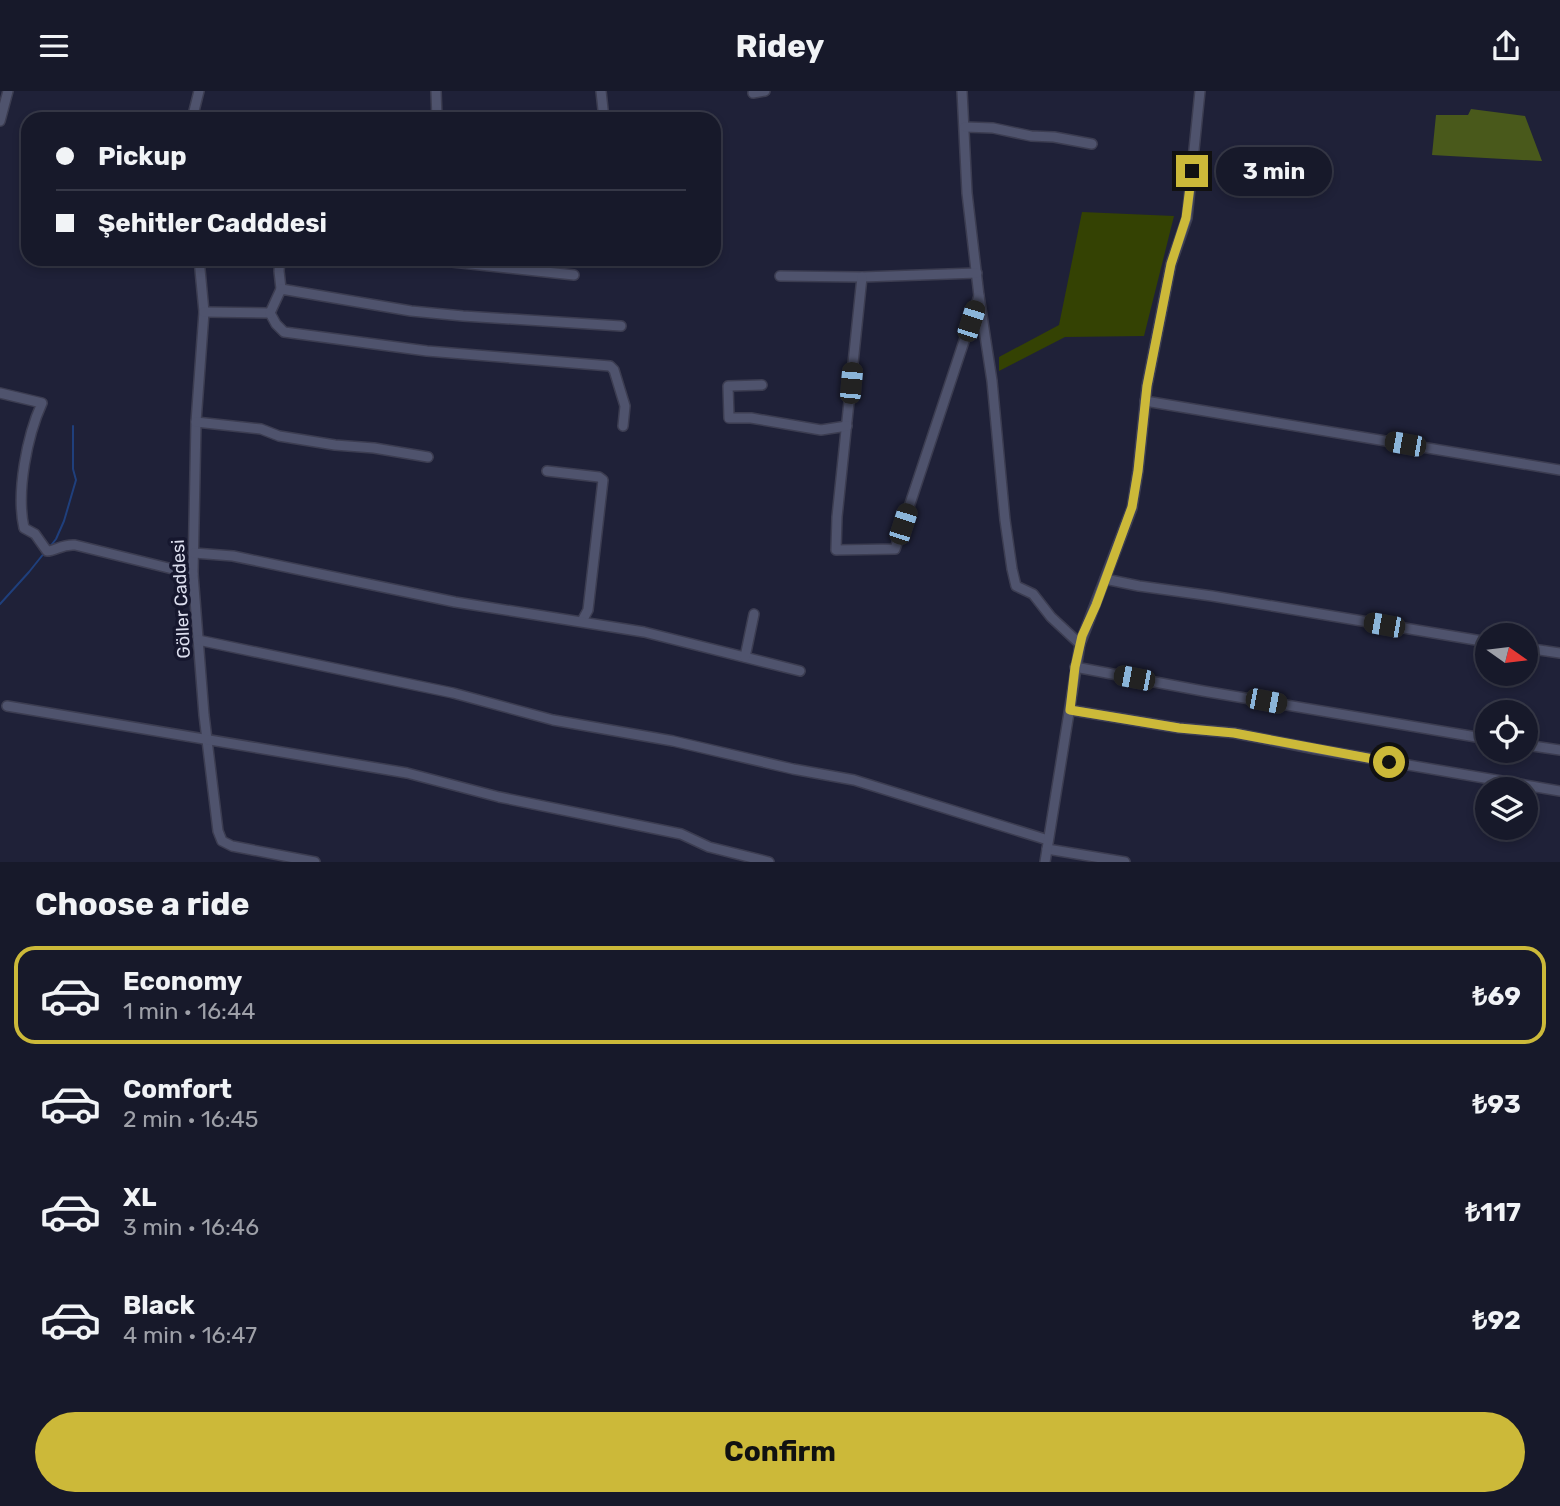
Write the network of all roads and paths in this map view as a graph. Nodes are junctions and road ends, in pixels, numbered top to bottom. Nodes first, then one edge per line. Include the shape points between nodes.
1 (8, 91) edge
2 (199, 91) edge
3 (436, 91) edge
4 (601, 91) edge
5 (765, 91) edge
6 (962, 91) edge
7 (1200, 91) edge
8 (753, 93) dead end
9 (194, 112) edge
10 (438, 112) edge
11 (603, 112) edge
12 (0, 121) edge
13 (965, 127) junction
14 (1092, 144) dead end
15 (200, 266) edge
16 (279, 266) edge
17 (490, 266) edge
18 (977, 273) junction
19 (574, 275) dead end
20 (780, 276) dead end
21 (862, 277) junction
22 (281, 289) junction
23 (979, 296) junction
24 (204, 312) junction
25 (270, 313) junction
26 (621, 326) dead end
27 (762, 385) dead end
28 (0, 393) edge
29 (1145, 401) junction
30 (196, 422) junction
31 (623, 426) dead end
32 (847, 426) junction
33 (428, 457) dead end
34 (1560, 470) edge
35 (547, 471) dead end
36 (194, 553) junction
37 (193, 573) junction
38 (1105, 579) junction
39 (754, 614) dead end
40 (582, 621) junction
41 (198, 640) junction
42 (1475, 640) edge
43 (1080, 644) junction
44 (1538, 650) edge
45 (1560, 653) edge
46 (745, 657) junction
47 (1075, 667) junction
48 (800, 671) dead end
49 (6, 706) dead end
50 (1070, 710) junction
51 (1475, 737) edge
52 (207, 739) junction
53 (1538, 747) edge
54 (1560, 750) edge
55 (1560, 791) edge
56 (1047, 844) junction
57 (315, 862) edge
58 (769, 862) edge
59 (1045, 862) edge
60 (1125, 862) edge

1 - 12 street
2 - 9 street
3 - 10 street
4 - 11 street
5 - 8 street
6 - 13 street
7 - 29 street via 1186,218 1171,264
13 - 14 street
13 - 18 street
15 - 24 street, Göller Caddesi
16 - 22 street
17 - 19 street
18 - 21 street
18 - 23 street
20 - 21 street
21 - 32 street
22 - 25 street
22 - 26 street via 424,312
23 - 32 street via 895,549 836,550
23 - 43 street via 1012,569 1017,586 1033,594
24 - 25 street
24 - 30 street, Göller Caddesi
25 - 31 street via 284,332 427,351 610,366 625,406
27 - 32 street via 728,386 729,418 821,430
28 - 37 street via 42,403 31,431 21,513 24,528 35,534 45,549 75,545
29 - 34 street
29 - 38 street via 1132,507
30 - 33 street
30 - 36 street, Göller Caddesi
35 - 40 street via 603,480 588,610
36 - 37 street, Göller Caddesi
36 - 40 street
37 - 41 street, Göller Caddesi
38 - 42 street
38 - 43 street
39 - 46 street
40 - 46 street
41 - 52 street, Göller Caddesi
41 - 56 street via 453,693 553,720 854,780
43 - 47 street
44 - 45 street
46 - 48 street
47 - 50 street
47 - 51 street
49 - 52 street
50 - 55 street via 1234,733
50 - 56 street
52 - 57 street, Göller Caddesi via 222,841
52 - 58 street via 407,773 681,834 709,847
53 - 54 street
56 - 59 street
56 - 60 street

